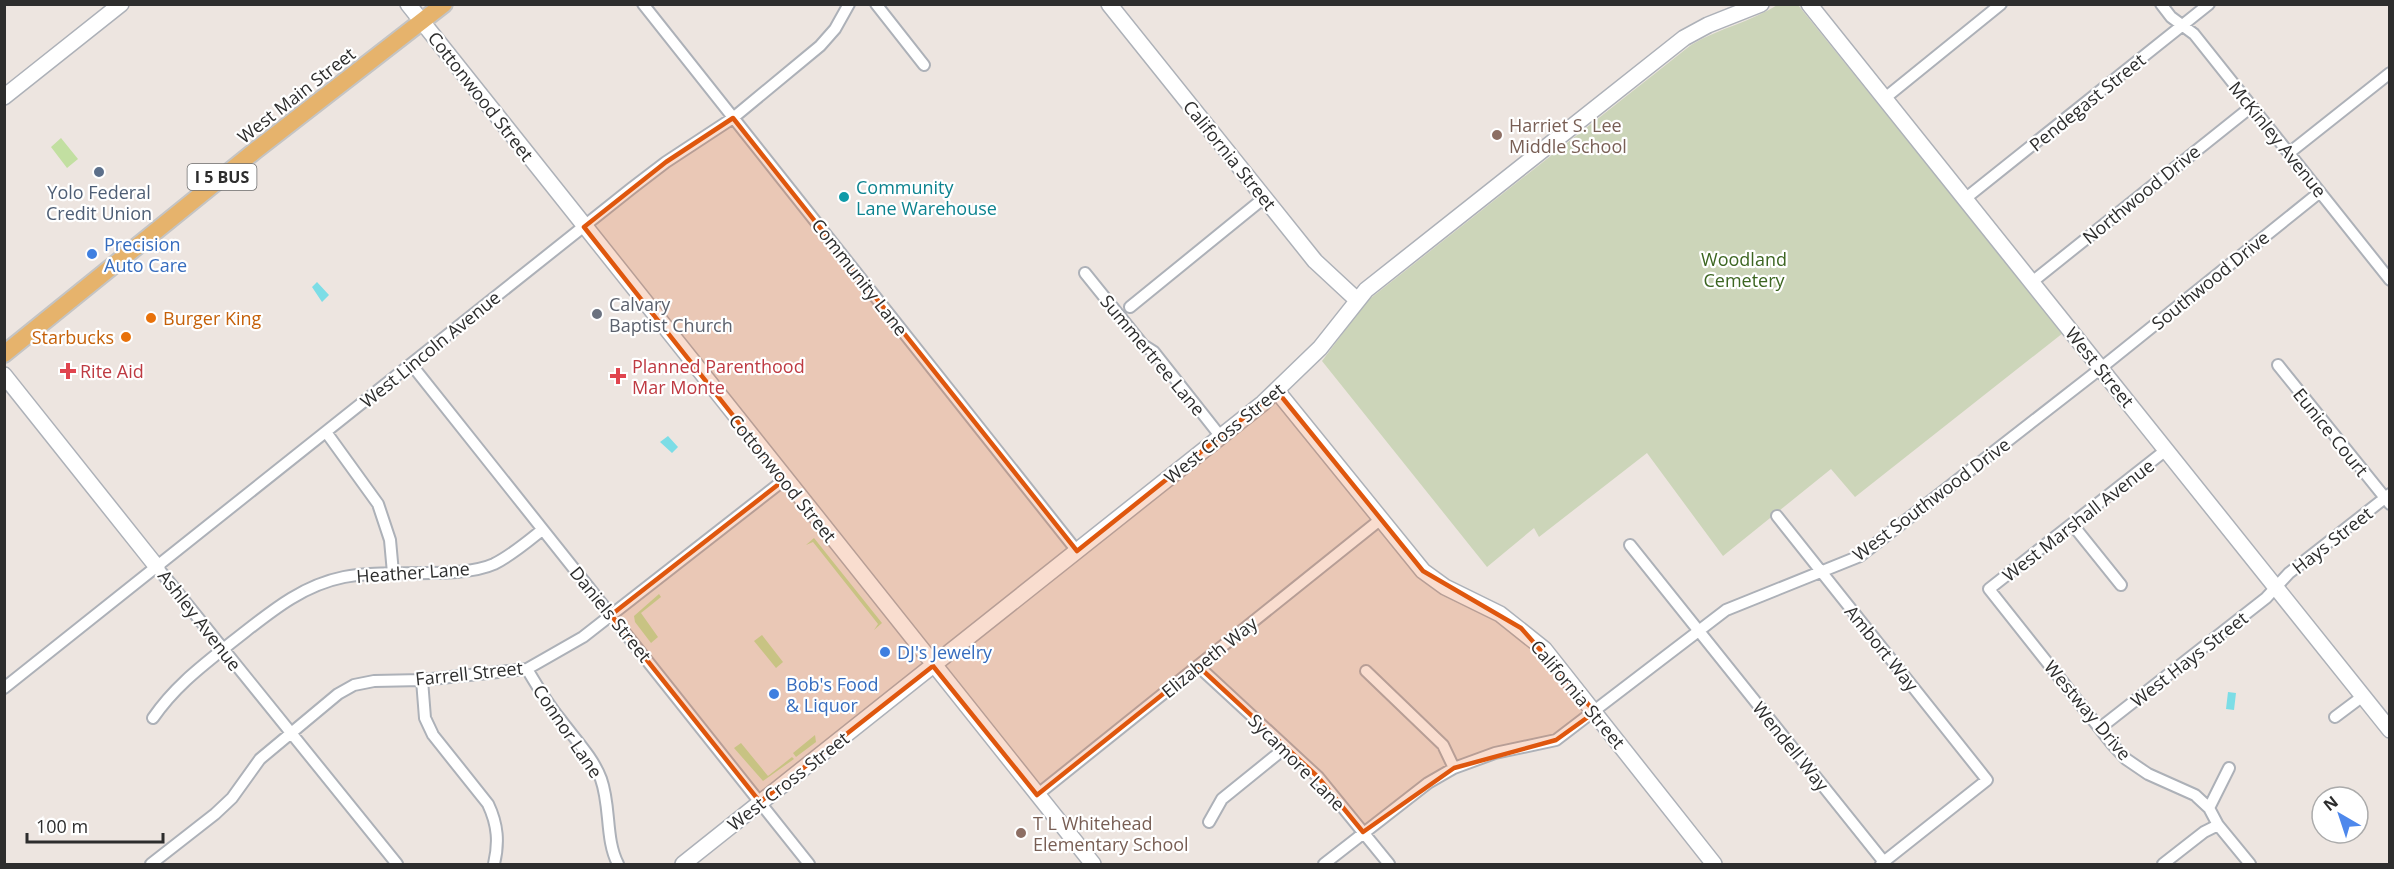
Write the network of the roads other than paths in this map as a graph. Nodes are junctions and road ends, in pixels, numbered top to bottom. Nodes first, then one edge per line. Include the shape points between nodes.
1 (121, 4) edge
2 (408, 4) edge
3 (444, 4) edge
4 (643, 4) edge
5 (849, 4) edge
6 (876, 4) edge
7 (1109, 4) edge
8 (1761, 4) edge
9 (1809, 4) edge
10 (2001, 4) edge
11 (2161, 4) edge
12 (2209, 4) edge
13 (422, 22) junction
14 (2182, 26) junction
15 (924, 65) dead end
16 (2390, 73) edge
17 (4, 97) edge
18 (1886, 98) junction
19 (2251, 106) junction
20 (733, 118) junction
21 (2289, 153) junction
22 (2320, 192) junction
23 (1264, 198) junction
24 (1965, 198) junction
25 (584, 227) junction
26 (1085, 273) dead end
27 (2390, 279) edge
28 (2032, 282) junction
29 (1357, 300) junction
30 (1130, 307) dead end
31 (4, 354) edge
32 (411, 364) junction
33 (2278, 365) dead end
34 (2100, 368) junction
35 (4, 375) edge
36 (1277, 391) junction
37 (326, 432) junction
38 (1221, 437) junction
39 (2166, 450) junction
40 (784, 480) junction
41 (2388, 499) edge
42 (1777, 516) dead end
43 (1381, 519) junction
44 (2072, 524) junction
45 (542, 530) junction
46 (1630, 545) dead end
47 (1077, 550) junction
48 (157, 567) junction
49 (1822, 572) junction
50 (393, 573) junction
51 (2121, 585) dead end
52 (2276, 588) junction
53 (1989, 589) joint
54 (611, 615) junction
55 (1698, 631) junction
56 (223, 650) junction
57 (933, 666) junction
58 (1198, 666) junction
59 (527, 669) junction
60 (1366, 671) dead end
61 (422, 680) junction
62 (4, 688) edge
63 (2363, 696) junction
64 (1594, 712) junction
65 (2335, 717) dead end
66 (153, 718) dead end
67 (2100, 728) junction
68 (2390, 729) edge
69 (289, 733) junction
70 (1285, 748) junction
71 (1454, 768) junction
72 (2229, 768) dead end
73 (1037, 795) junction
74 (760, 802) junction
75 (2209, 808) junction
76 (1209, 822) dead end
77 (2218, 825) junction
78 (1364, 832) junction
79 (1883, 863) edge
80 (151, 864) edge
81 (397, 864) edge
82 (494, 864) edge
83 (618, 864) edge
84 (683, 864) edge
85 (809, 864) edge
86 (1093, 864) edge
87 (1324, 864) edge
88 (1389, 864) edge
89 (1714, 864) edge
90 (2163, 864) edge
91 (2250, 864) edge

1 - 17 street
2 - 13 street, Cottonwood Street
3 - 13 main road, West Main Street / I 5 BUS
4 - 20 street, Community Lane
5 - 20 street, West Lincoln Avenue via 835,29 820,45
6 - 15 street
7 - 23 street, California Street
8 - 29 street, West Cross Street via 1708,24 1684,38
9 - 18 street, West Street
10 - 18 street
11 - 14 street, McKinley Avenue
12 - 14 street, Pendegast Street
13 - 25 street, Cottonwood Street
13 - 31 main road, West Main Street / I 5 BUS
14 - 19 street, McKinley Avenue via 2194,34
14 - 24 street, Pendegast Street
16 - 21 street
18 - 24 street, West Street
19 - 21 street, McKinley Avenue
19 - 28 street, Northwood Drive
20 - 25 street, West Lincoln Avenue via 666,162
20 - 47 street, Community Lane
21 - 22 street, McKinley Avenue
22 - 27 street, McKinley Avenue
22 - 34 street, Southwood Drive
23 - 29 street, California Street via 1318,264
23 - 30 street
24 - 28 street, West Street
25 - 32 street, West Lincoln Avenue
25 - 40 street, Cottonwood Street
26 - 38 street, Summertree Lane
28 - 34 street, West Street
29 - 36 street, West Cross Street via 1332,335
32 - 37 street, West Lincoln Avenue
32 - 45 street, Daniels Street
33 - 41 street, Eunice Court
34 - 39 street, West Street
34 - 49 street, West Southwood Drive via 1881,541 1860,556
35 - 48 street, Ashley Avenue
36 - 38 street, West Cross Street
36 - 43 street, California Street
37 - 48 street, West Lincoln Avenue
37 - 50 street via 378,504 390,540
38 - 47 street, West Cross Street
39 - 44 street, West Marshall Avenue
39 - 52 street, West Street
40 - 54 street, Farrell Street
40 - 57 street, Cottonwood Street
41 - 52 street, Hays Street via 2289,573
42 - 49 street, Ambort Way
43 - 58 street, Elizabeth Way
43 - 64 street, California Street via 1429,577 1490,608 1533,639
44 - 51 street
44 - 53 street, West Marshall Avenue
45 - 50 street, Heather Lane via 492,565
45 - 54 street, Daniels Street
46 - 55 street, Wendell Way
47 - 57 street, West Cross Street
48 - 56 street, Ashley Avenue
48 - 62 street, West Lincoln Avenue
49 - 55 street, West Southwood Drive via 1747,599
49 - 79 street, Ambort Way via 1987,780
50 - 56 street, Heather Lane via 344,577 317,585 270,611
52 - 63 street, West Street
52 - 67 street, West Hays Street
53 - 67 street, Westway Drive
54 - 59 street, Farrell Street via 583,638
54 - 74 street, Daniels Street
55 - 64 street, West Southwood Drive
55 - 79 street, Wendell Way
56 - 66 street, Heather Lane via 177,687
56 - 69 street, Ashley Avenue
57 - 73 street, Cottonwood Street
57 - 74 street, West Cross Street
58 - 70 street, Sycamore Lane
58 - 73 street, Elizabeth Way
59 - 61 street, Farrell Street
59 - 83 street, Connor Lane via 601,778
60 - 71 street via 1443,745
61 - 69 street, Farrell Street via 354,685
61 - 82 street via 425,718 433,735 494,816 498,848
63 - 65 street
63 - 68 street, West Street
64 - 71 street, West Southwood Drive via 1556,740 1495,753
64 - 89 street, California Street
67 - 75 street, Westway Drive via 2126,759 2148,774 2195,795
69 - 80 street, Farrell Street via 260,759 224,806
69 - 81 street, Ashley Avenue
70 - 76 street via 1222,799
70 - 78 street, Sycamore Lane via 1333,793
71 - 78 street, West Southwood Drive
72 - 75 street
73 - 86 street, Cottonwood Street
74 - 84 street, West Cross Street
74 - 85 street, Daniels Street
75 - 77 street, Westway Drive
77 - 90 street
77 - 91 street, Westway Drive
78 - 87 street, West Southwood Drive
78 - 88 street, Sycamore Lane

